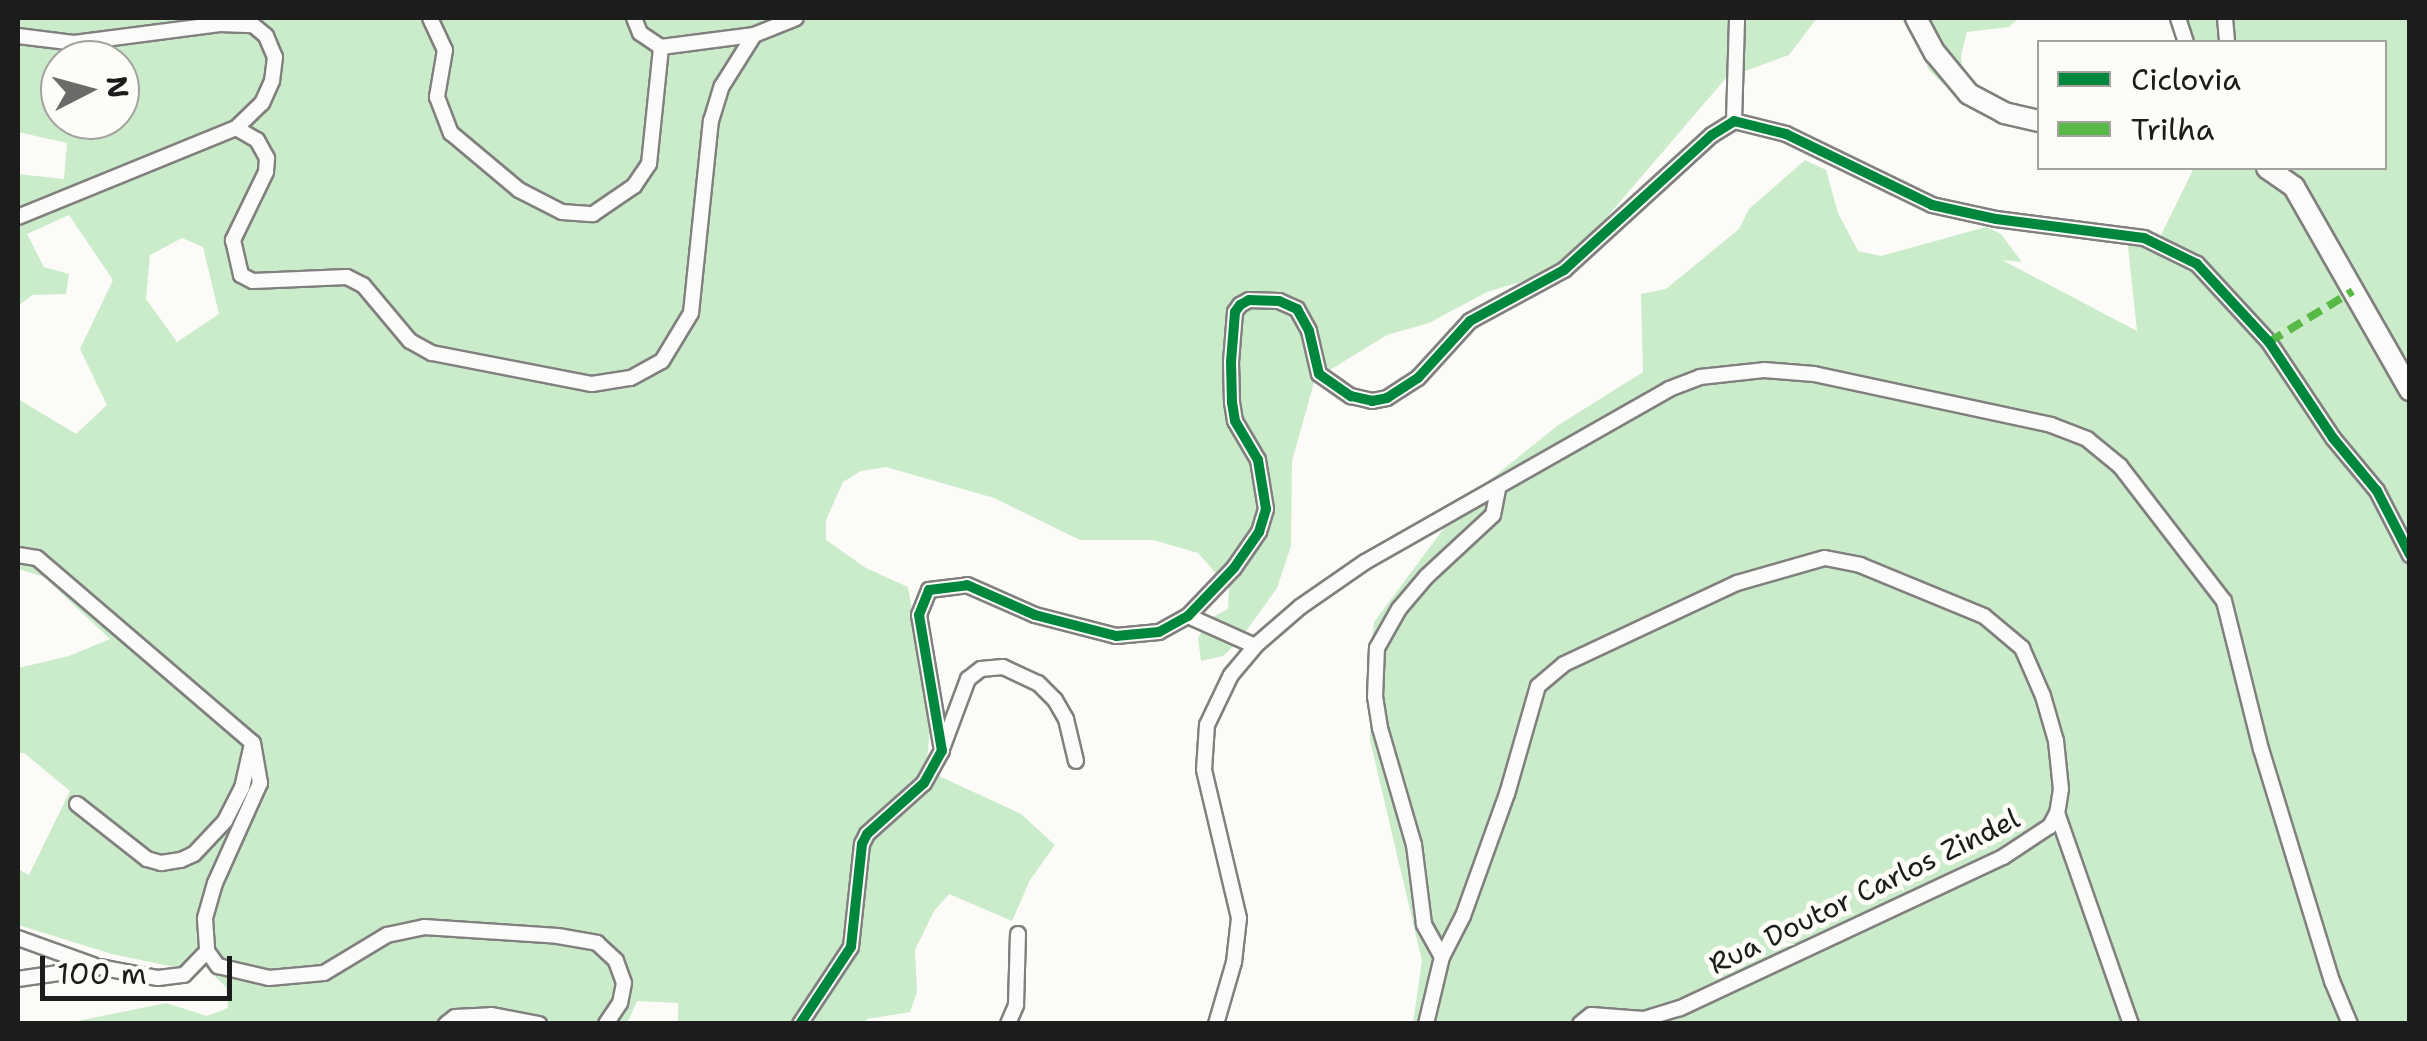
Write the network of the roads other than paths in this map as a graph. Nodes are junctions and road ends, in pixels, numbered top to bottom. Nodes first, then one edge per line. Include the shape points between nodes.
1 (430, 18) edge
2 (634, 18) edge
3 (796, 18) edge
4 (1737, 18) edge
5 (1916, 18) edge
6 (754, 35) junction
7 (18, 36) edge
8 (661, 47) junction
9 (2037, 120) edge
10 (1734, 122) junction
11 (236, 128) junction
12 (2274, 170) edge
13 (18, 216) edge
14 (2410, 390) edge
15 (1498, 489) junction
16 (2410, 555) edge
17 (18, 556) edge
18 (1188, 616) junction
19 (1255, 646) junction
20 (252, 743) junction
21 (942, 752) junction
22 (1076, 761) dead end
23 (77, 804) dead end
24 (2057, 813) junction
25 (1018, 934) dead end
26 (18, 938) edge
27 (207, 952) junction
28 (1442, 958) junction
29 (98, 967) junction
30 (18, 980) edge
31 (1585, 1019) edge
32 (446, 1024) edge
33 (539, 1024) edge
34 (606, 1024) edge
35 (800, 1024) edge
36 (1008, 1024) edge
37 (1216, 1024) edge
38 (1426, 1024) edge
39 (2132, 1024) edge
40 (2350, 1024) edge

1 - 8 street via 445,50 437,96 451,133 519,190 562,212 593,214 634,186 648,164
2 - 8 street via 640,33
3 - 6 street
4 - 10 street
5 - 9 street via 1969,94 2004,113
6 - 8 street
6 - 11 street via 722,86 711,121 691,313 662,360 631,378 592,384 432,353 410,341 363,285 347,276 253,281 241,275 233,240 266,172 266,158 256,140
7 - 11 street via 74,43 253,25 275,57 272,80 262,103
10 - 16 street via 1786,134 1932,205 2144,238 2196,264 2269,342 2377,492
10 - 18 street via 1564,270 1470,322 1403,389 1372,401 1351,396 1318,370 1296,309 1249,300 1236,312 1230,379 1235,420 1258,460 1266,508 1259,532 1234,568
11 - 13 street
12 - 14 street via 2294,187
15 - 19 street via 1365,562
15 - 28 street via 1494,515 1408,599 1376,659 1374,696 1414,845 1424,924
15 - 40 street via 1669,389 1733,372 1814,374 2051,425 2087,439 2120,466 2224,601 2261,749
17 - 20 street via 37,558
18 - 19 street
18 - 21 street via 1159,632 1116,636 1035,614 967,585 929,590 919,614
19 - 37 street via 1231,675 1207,726 1204,770 1238,918 1234,962
20 - 23 street via 242,788 225,821 180,860 147,859
20 - 27 street via 260,783 215,883 205,920
21 - 22 street via 968,679 981,669 1003,667 1038,683 1055,700
21 - 35 street via 924,783 867,834 851,946
24 - 28 street, Rua Doutor Carlos Zindel via 2056,741 2044,696 2014,638 1984,616 1825,558 1738,583 1545,678 1463,916
24 - 31 street, Rua Doutor Carlos Zindel via 2050,826 2003,857 1680,1008 1643,1019
24 - 39 street
25 - 36 street via 1016,1005
26 - 29 street
27 - 29 street via 184,976
27 - 34 street via 234,973 269,978 324,972 404,929 495,930 597,943 616,961 624,983
28 - 38 street, Rua Doutor Carlos Zindel
29 - 30 street
32 - 33 street via 455,1017 491,1015

